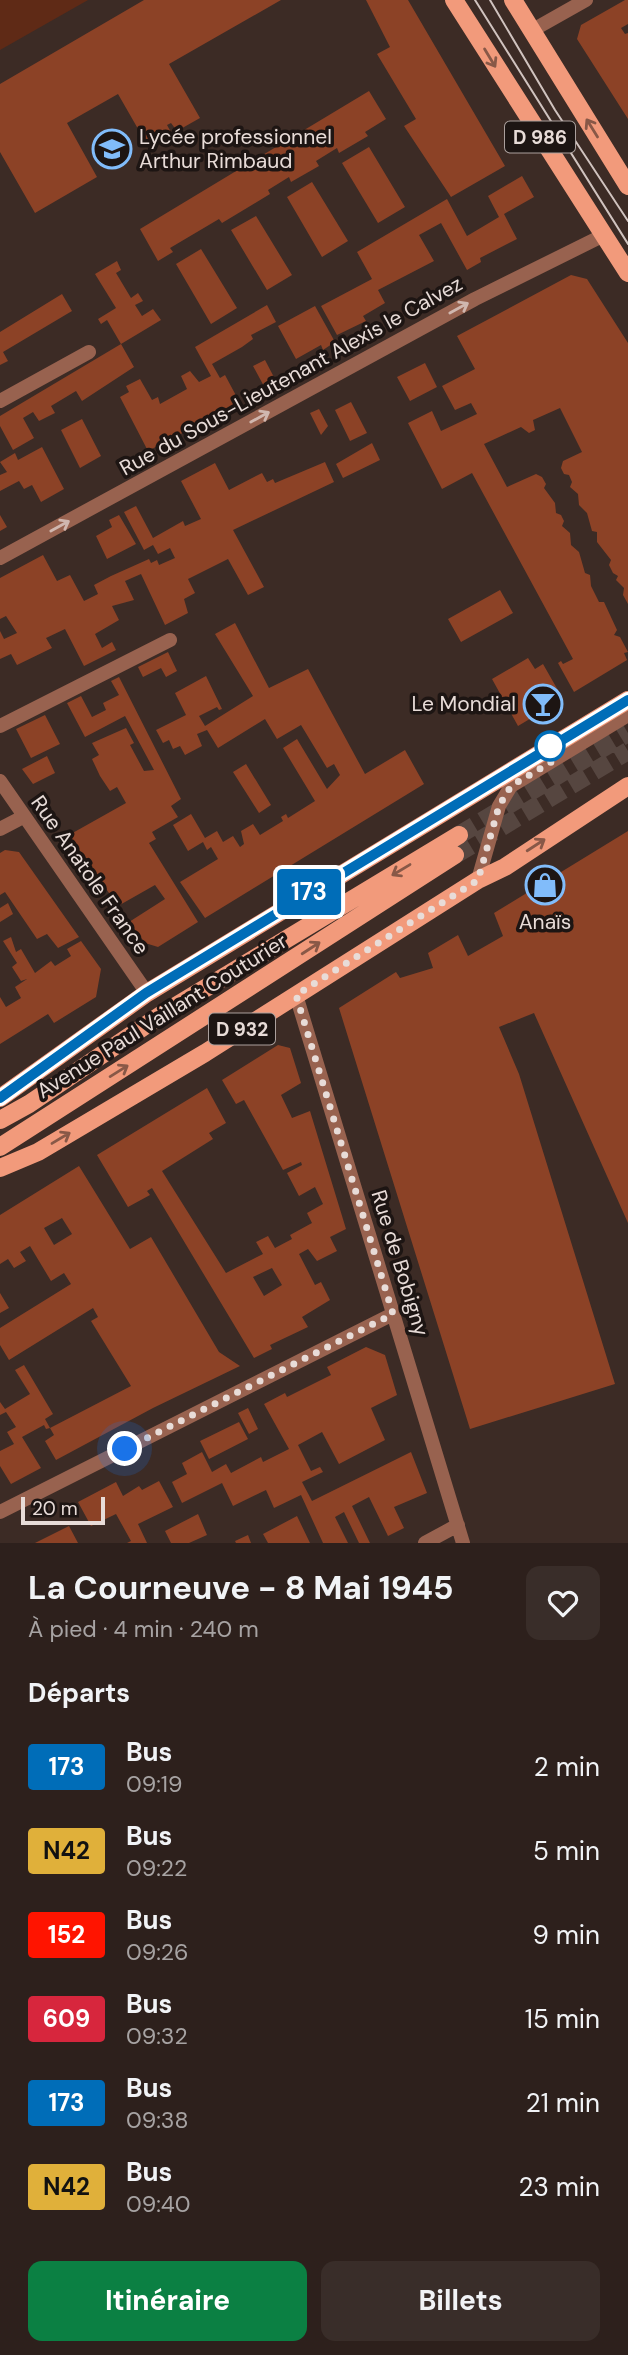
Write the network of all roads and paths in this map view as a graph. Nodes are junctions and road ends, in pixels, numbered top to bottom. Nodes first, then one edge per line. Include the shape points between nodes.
1 (454, 0) edge
2 (513, 0) edge
3 (586, 0) edge
4 (531, 31) junction
5 (628, 186) edge
6 (604, 235) junction
7 (628, 273) edge
8 (89, 352) dead end
9 (0, 401) edge
10 (0, 558) edge
11 (170, 640) dead end
12 (628, 700) edge
13 (628, 715) edge
14 (0, 726) edge
15 (0, 781) edge
16 (628, 786) edge
17 (23, 817) junction
18 (0, 829) edge
19 (460, 835) tunnel mouth
20 (455, 855) tunnel mouth
21 (478, 880) junction
22 (146, 993) junction
23 (296, 995) junction
24 (0, 1098) edge
25 (0, 1120) edge
26 (0, 1147) edge
27 (0, 1168) edge
28 (393, 1314) junction
29 (0, 1511) edge
30 (458, 1525) junction
31 (425, 1543) edge
32 (463, 1543) edge

1 -> 6 main road, D 986
2 - 4 main road, D 986
3 - 4 street
5 -> 4 main road, D 986
6 - 7 main road, D 986
10 -> 6 street, Rue du Sous-Lieutenant Alexis le Calvez via 482,296
8 - 9 street
11 - 14 street
12 - 22 main road, Avenue Paul Vaillant Couturier
13 - 21 street via 511,786 499,806
15 - 17 street, Rue Anatole France
21 -> 16 main road, D 932
17 - 18 street
17 - 22 street, Rue Anatole France
19 -> 25 main road, Avenue Paul Vaillant Couturier / D 932 via 160,1015
26 -> 20 main road, Avenue Paul Vaillant Couturier / D 932
21 - 23 main road, D 932
22 - 24 main road, Avenue Paul Vaillant Couturier
27 -> 23 main road, D 932 via 38,1152
23 - 28 street, Rue de Bobigny
28 - 29 street
28 - 30 street, Rue de Bobigny
30 - 31 street
30 - 32 street, Rue de Bobigny

